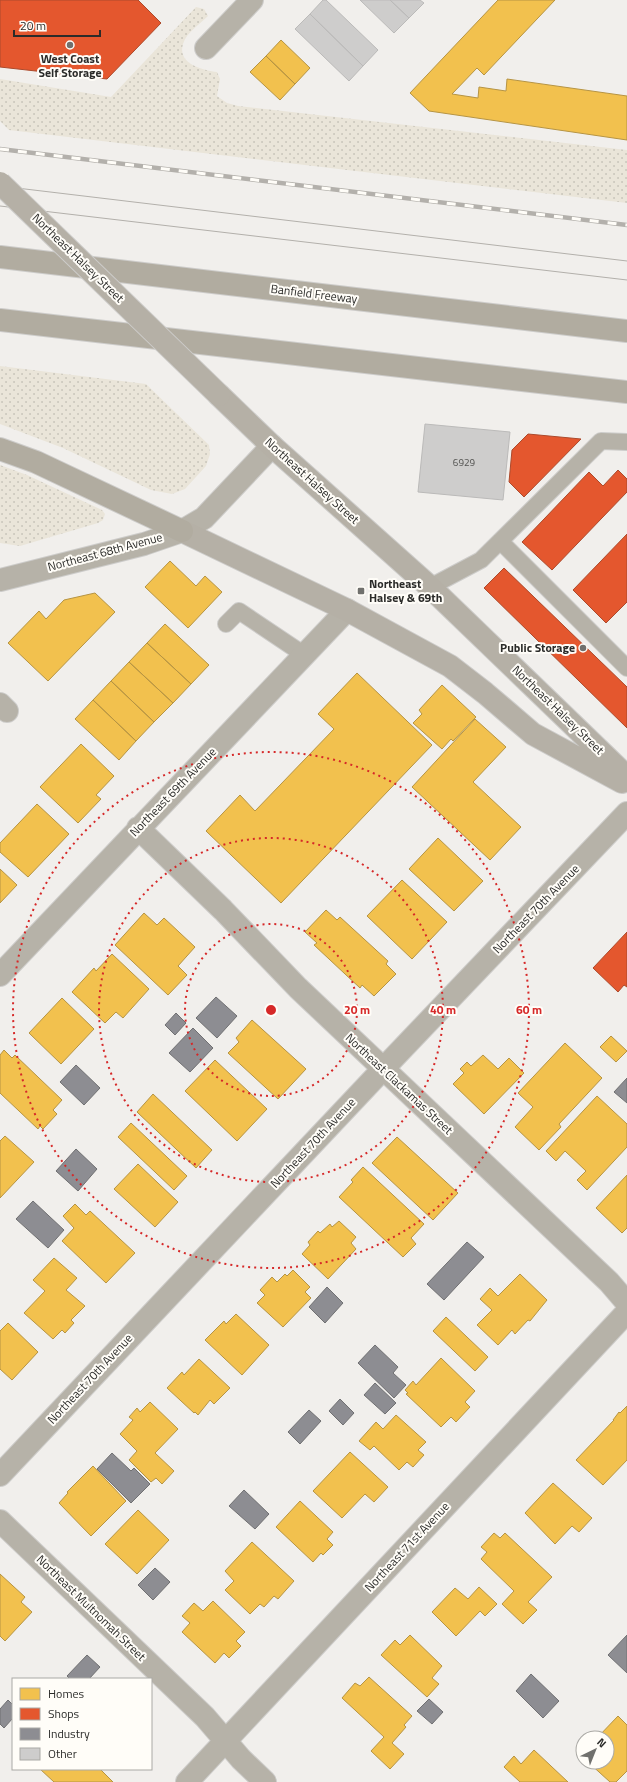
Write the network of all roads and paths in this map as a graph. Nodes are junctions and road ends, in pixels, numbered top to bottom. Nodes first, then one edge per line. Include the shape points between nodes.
1 (252, 0) edge
2 (206, 48) dead end
3 (0, 183) edge
4 (0, 257) edge
5 (0, 320) edge
6 (627, 331) edge
7 (627, 392) edge
8 (627, 442) edge
9 (272, 446) junction
10 (0, 449) edge
11 (182, 531) junction
12 (500, 541) junction
13 (0, 580) edge
14 (430, 587) junction
15 (346, 610) junction
16 (226, 624) dead end
17 (304, 654) junction
18 (627, 668) edge
19 (627, 777) edge
20 (627, 785) edge
21 (627, 813) edge
22 (138, 828) junction
23 (0, 975) edge
24 (383, 1069) junction
25 (627, 1303) edge
26 (627, 1312) edge
27 (0, 1475) edge
28 (0, 1521) edge
29 (225, 1741) junction
30 (187, 1782) edge
31 (265, 1782) edge

1 - 2 street
3 - 9 main road, Northeast Halsey Street, bridge
4 - 6 highway, Banfield Freeway
5 - 7 highway
8 - 12 lane via 601,441
9 - 11 street, Northeast 68th Avenue via 204,518
9 - 14 main road, Northeast Halsey Street
10 - 11 highway via 36,462
11 - 13 street, Northeast 68th Avenue via 144,544
11 - 15 main road
12 - 14 lane via 480,560
12 - 18 lane
14 - 19 main road, Northeast Halsey Street
15 - 17 street, Northeast 69th Avenue
15 - 20 main road via 450,666 533,734
16 - 17 lane via 239,611
17 - 22 street, Northeast 69th Avenue
21 - 24 street, Northeast 70th Avenue
22 - 23 street, Northeast 69th Avenue
22 - 24 street, Northeast Clackamas Street
24 - 25 street, Northeast Clackamas Street via 609,1282
24 - 27 street, Northeast 70th Avenue
26 - 29 street, Northeast 71st Avenue
28 - 29 street, Northeast Multnomah Street via 205,1717
29 - 30 street, Northeast 71st Avenue
29 - 31 street, Northeast Multnomah Street

